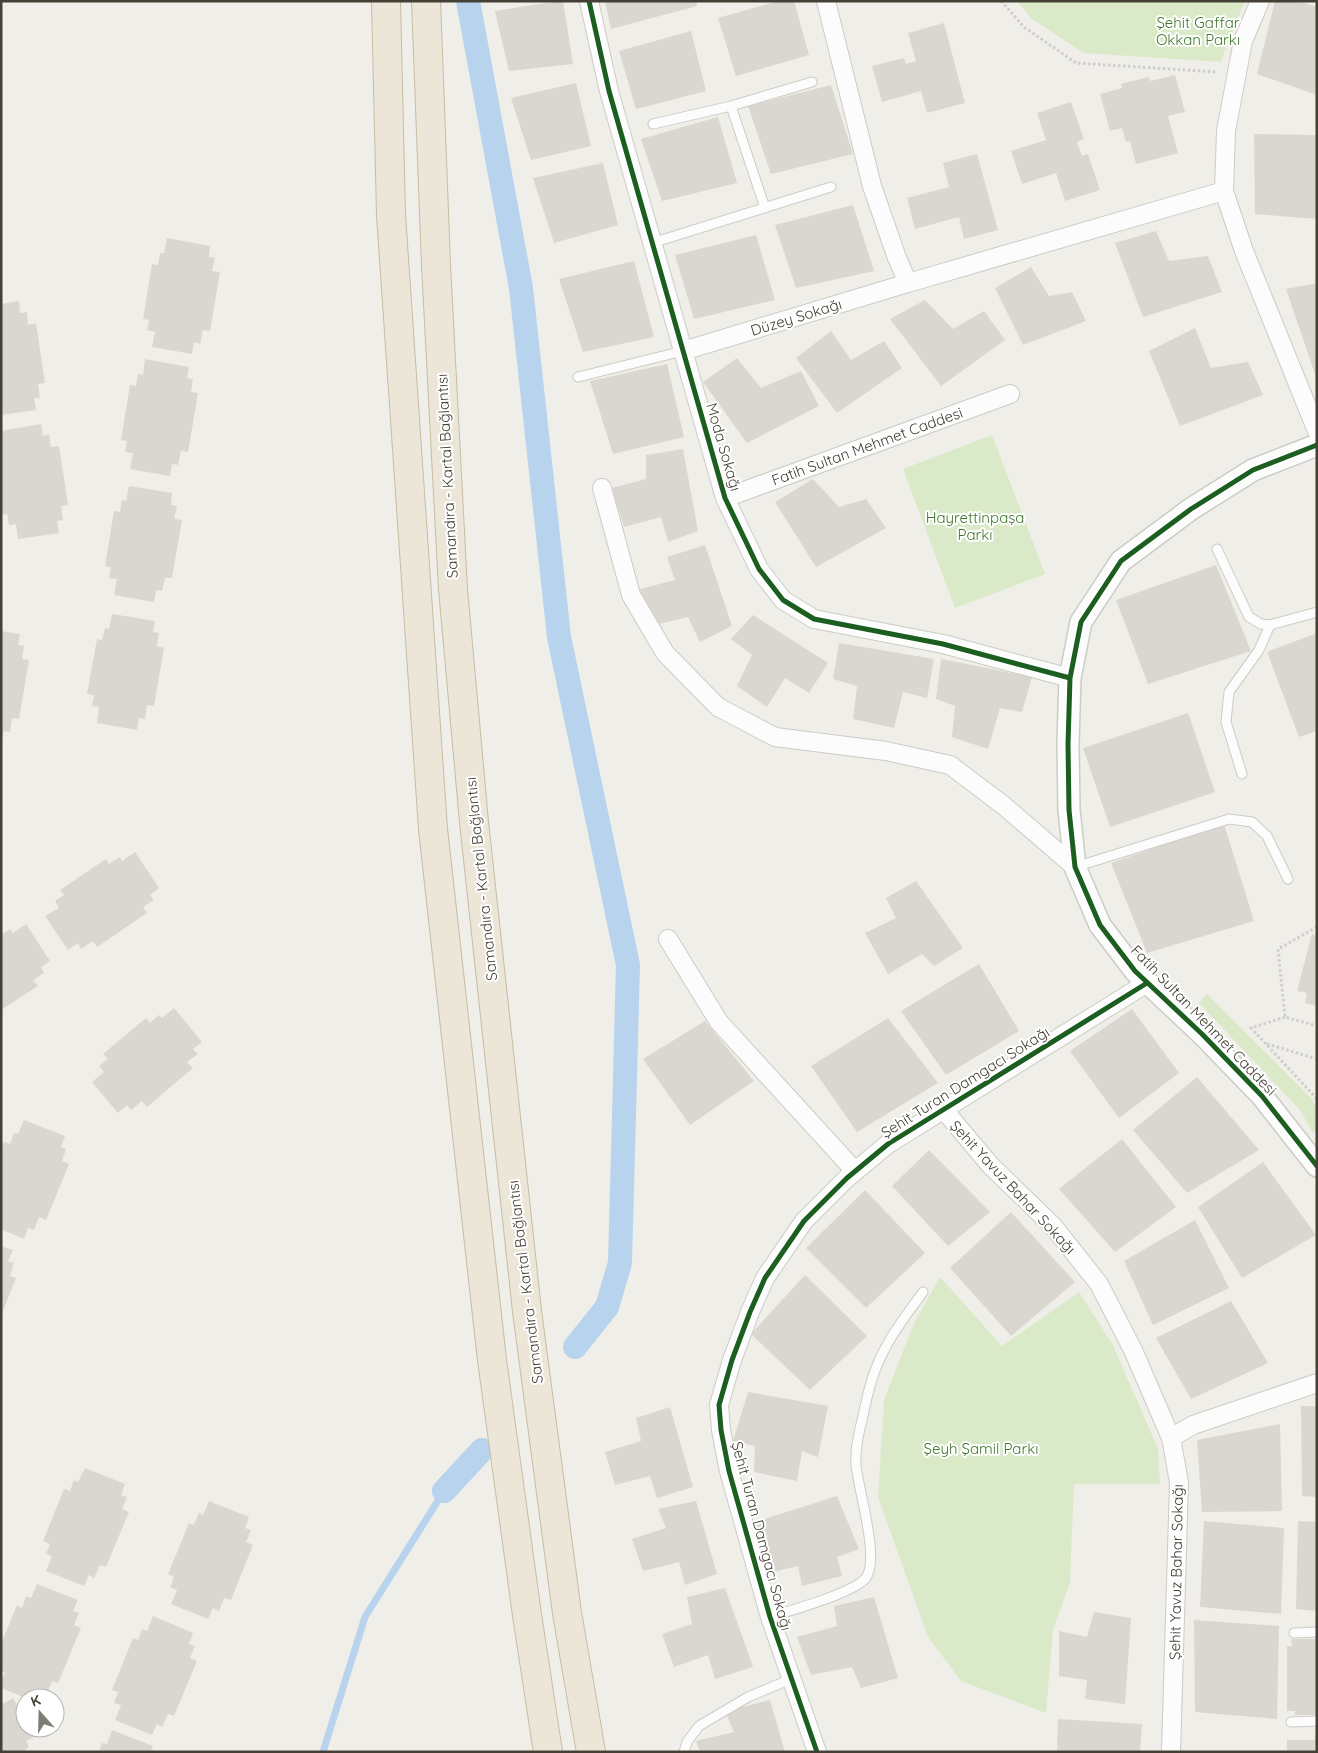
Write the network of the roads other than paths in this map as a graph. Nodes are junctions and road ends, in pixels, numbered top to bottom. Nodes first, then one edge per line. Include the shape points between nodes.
1 (386, 1) edge
2 (426, 1) edge
3 (588, 1) edge
4 (826, 1) edge
5 (1260, 1) edge
6 (812, 82) dead end
7 (731, 106) junction
8 (652, 124) dead end
9 (831, 187) dead end
10 (1224, 191) junction
11 (765, 208) junction
12 (652, 243) junction
13 (908, 283) junction
14 (683, 351) junction
15 (578, 378) dead end
16 (1010, 394) dead end
17 (1317, 431) edge
18 (1317, 445) edge
19 (602, 488) dead end
20 (725, 498) junction
21 (1217, 549) dead end
22 (1317, 612) edge
23 (1270, 626) junction
24 (1070, 678) junction
25 (1242, 774) dead end
26 (1074, 867) junction
27 (1288, 879) dead end
28 (668, 939) dead end
29 (1148, 983) junction
30 (943, 1109) junction
31 (1317, 1166) edge
32 (855, 1171) junction
33 (923, 1292) dead end
34 (1317, 1384) edge
35 (1171, 1438) junction
36 (770, 1617) junction
37 (1317, 1632) edge
38 (1294, 1633) dead end
39 (792, 1679) junction
40 (1317, 1721) edge
41 (1291, 1722) dead end
42 (548, 1752) edge
43 (591, 1752) edge
44 (684, 1752) edge
45 (817, 1752) edge
46 (1171, 1752) edge

1 - 42 highway via 391,215 433,829 492,1360
2 - 43 highway, Samandıra - Kartal Bağlantısı via 453,589 474,822 527,1311 567,1613
3 - 12 street, Moda Sokağı
4 - 13 street via 872,186
5 - 10 street via 1243,41 1226,131
6 - 7 lane
7 - 8 lane
7 - 11 lane
9 - 11 lane
10 - 13 street, Düzey Sokağı
10 - 17 street via 1244,251
11 - 12 lane
12 - 14 street, Moda Sokağı
13 - 14 street, Düzey Sokağı
14 - 15 lane
14 - 20 street, Moda Sokağı
16 - 20 street, Fatih Sultan Mehmet Caddesi
18 - 24 street, Fatih Sultan Mehmet Caddesi via 1253,470 1191,509 1121,561 1082,622
19 - 26 street via 631,595 665,653 718,707 775,737 886,751 950,765 1003,805
20 - 24 street, Moda Sokağı via 759,569 783,600 814,619 943,644
21 - 23 lane via 1249,617
22 - 23 lane
23 - 25 lane via 1259,650 1229,692 1226,722
24 - 26 street, Fatih Sultan Mehmet Caddesi via 1069,810
26 - 27 lane via 1229,818 1252,822 1267,836
26 - 29 street, Fatih Sultan Mehmet Caddesi via 1100,925
28 - 32 street via 719,1022
29 - 30 street, Şehit Turan Damgacı Sokağı
29 - 31 street, Fatih Sultan Mehmet Caddesi via 1262,1096
30 - 32 street, Şehit Turan Damgacı Sokağı via 888,1144
30 - 35 street, Şehit Yavuz Bahar Sokağı via 990,1166 1053,1226 1098,1284 1133,1350
32 - 36 street, Şehit Turan Damgacı Sokağı via 804,1222 765,1278 744,1328 719,1405 729,1471
33 - 36 lane via 887,1345 871,1380 856,1446 856,1466 872,1555 870,1571 864,1580 848,1589
34 - 35 street via 1193,1425
35 - 46 street, Şehit Yavuz Bahar Sokağı via 1178,1482
36 - 39 street, Şehit Turan Damgacı Sokağı
37 - 38 lane
39 - 44 lane via 748,1697 699,1726 686,1742
39 - 45 street, Şehit Turan Damgacı Sokağı
40 - 41 lane

